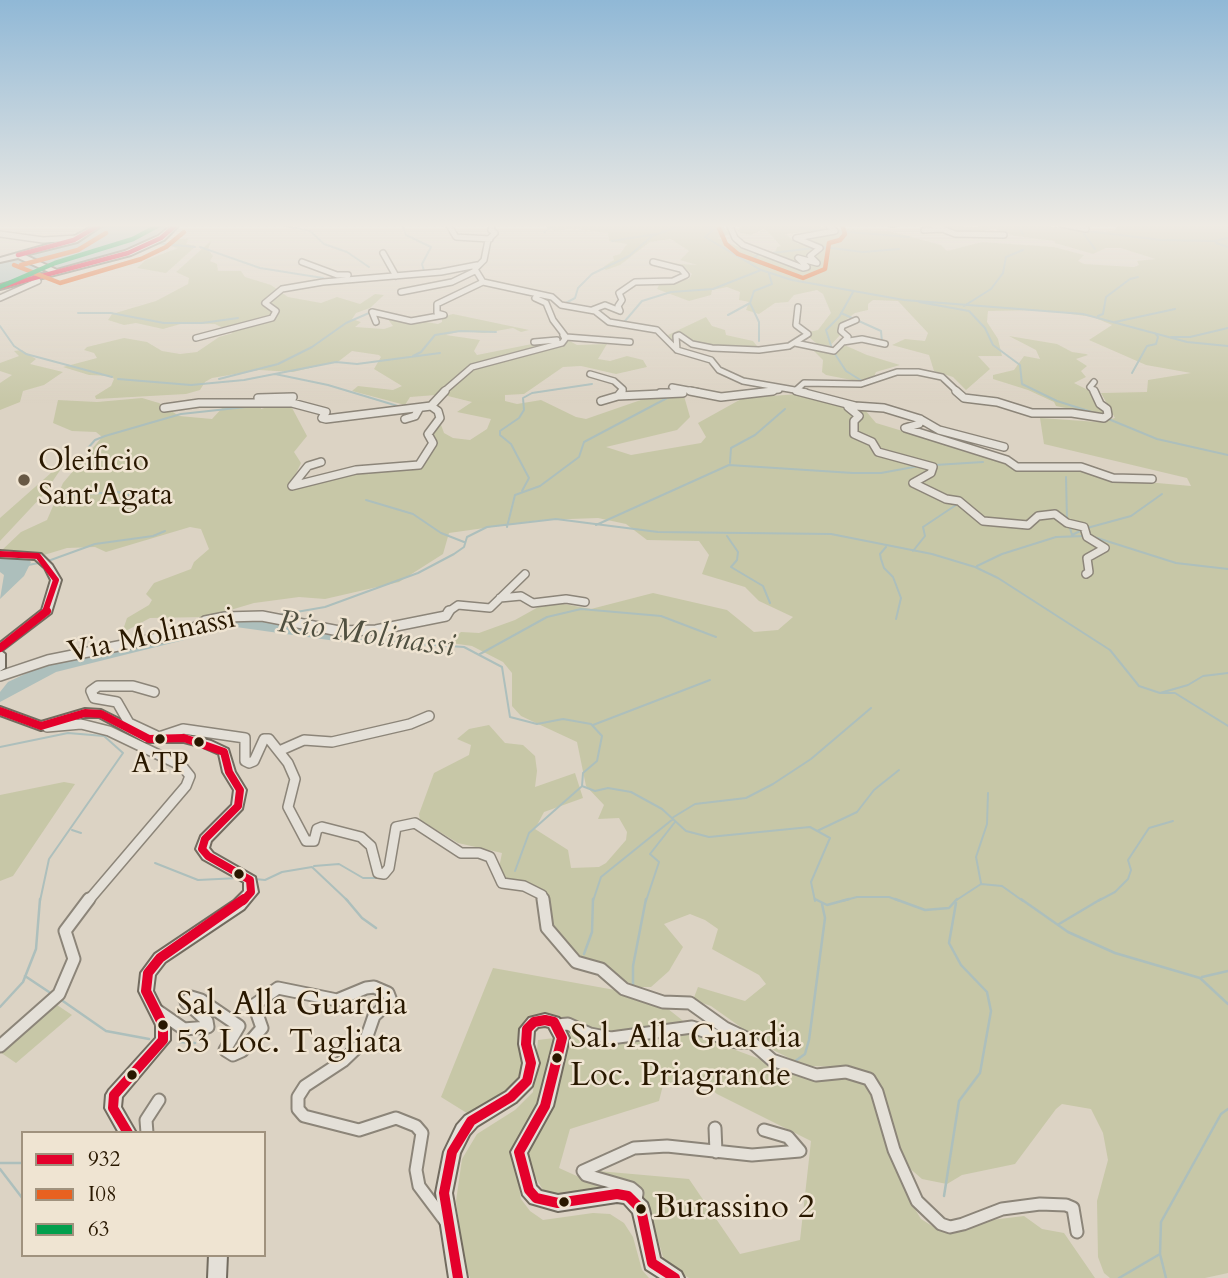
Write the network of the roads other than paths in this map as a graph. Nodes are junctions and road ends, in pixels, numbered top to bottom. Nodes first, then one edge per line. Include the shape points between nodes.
1 (23, 284) edge
2 (29, 284) edge
3 (322, 284) edge
4 (444, 284) edge
5 (479, 284) edge
6 (490, 284) edge
7 (633, 284) edge
8 (0, 288) edge
9 (401, 292) dead end
10 (527, 293) junction
11 (0, 298) edge
12 (798, 307) dead end
13 (592, 310) junction
14 (856, 320) dead end
15 (376, 322) dead end
16 (563, 335) junction
17 (196, 338) dead end
18 (534, 342) dead end
19 (630, 342) dead end
20 (793, 343) junction
21 (839, 343) junction
22 (885, 344) dead end
23 (677, 350) junction
24 (590, 374) dead end
25 (1094, 382) dead end
26 (780, 389) junction
27 (795, 391) junction
28 (301, 394) dead end
29 (618, 396) junction
30 (293, 397) junction
31 (258, 398) dead end
32 (601, 401) dead end
33 (288, 403) junction
34 (843, 404) junction
35 (431, 406) junction
36 (164, 408) dead end
37 (419, 409) junction
38 (405, 419) dead end
39 (920, 419) junction
40 (1004, 447) dead end
41 (321, 462) dead end
42 (1152, 479) dead end
43 (0, 554) edge
44 (525, 574) dead end
45 (1086, 574) dead end
46 (500, 598) junction
47 (585, 602) dead end
48 (0, 648) edge
49 (0, 654) edge
50 (0, 667) edge
51 (0, 676) edge
52 (154, 692) dead end
53 (0, 711) edge
54 (429, 716) dead end
55 (127, 724) junction
56 (41, 726) junction
57 (279, 751) junction
58 (157, 1009) junction
59 (556, 1026) junction
60 (750, 1042) junction
61 (0, 1045) edge
62 (159, 1100) dead end
63 (715, 1128) dead end
64 (764, 1130) dead end
65 (127, 1131) edge
66 (147, 1131) edge
67 (716, 1152) junction
68 (636, 1201) junction
69 (449, 1224) junction
70 (1077, 1232) dead end
71 (218, 1257) edge
72 (217, 1278) edge
73 (457, 1278) edge
74 (675, 1278) edge

1 - 8 main road
2 - 11 street
3 - 17 street via 280,290 265,303 276,311 272,318
4 - 9 street
5 - 15 street via 437,303 437,313 444,315 411,321 372,312
6 - 10 street
7 - 13 street via 619,293 620,311 605,304
10 - 13 street
10 - 16 street via 546,303
12 - 20 street via 796,325 808,335
13 - 23 street via 609,322 660,331
14 - 21 street via 842,326 848,337
16 - 18 street via 560,340
16 - 19 street
16 - 35 street via 562,343 472,366
20 - 21 street via 832,351
20 - 23 street via 759,350 712,348 692,344 679,335
21 - 22 street via 862,339
23 - 26 street via 711,360 736,379
24 - 29 street via 614,381 623,389
25 - 27 street via 1090,387 1107,409 1104,418 1032,413 964,398 942,377 918,372 897,372 861,384 804,383
26 - 27 street
26 - 29 street via 721,397 672,387 683,393
27 - 34 street
28 - 30 street
29 - 32 street
30 - 31 street
30 - 33 street
33 - 36 street via 199,403
33 - 37 street via 326,412 325,419
34 - 39 street via 881,407
34 - 45 street via 858,413 854,434 872,442 878,452 933,467 913,483 959,501 983,521 1028,524 1038,516 1055,514 1084,527 1087,537 1105,548 1087,558
35 - 37 street
35 - 41 street via 440,418 428,434 433,443 419,465 356,470 292,486 308,466
37 - 38 street
39 - 40 street via 939,430
39 - 42 street via 919,424 905,428 1017,467 1080,467 1113,478
43 - 48 main road via 38,556 56,580 47,611
44 - 46 street
46 - 47 street, Via Molinassi
46 - 51 street, Via Molinassi via 490,608 458,605 440,618 376,631 340,631 262,616 212,619 188,632 48,660
49 - 50 main road
52 - 55 street via 133,686 98,686 91,691 94,698 117,702
53 - 56 main road
54 - 57 street via 332,741 304,740
55 - 56 main road via 89,713
55 - 57 street via 159,737 183,729 244,737 248,763 254,761 266,738
55 - 58 main road via 149,739 189,738 224,752 241,799 228,819 205,839 202,849 252,884 245,900 160,958 148,973 146,991
56 - 61 street via 81,724 109,731 182,766 190,776 68,924 65,931 74,959 58,995
57 - 60 street via 295,779 289,811 306,841 315,840 322,827 361,838 371,846 382,874 389,868 396,827 409,822 461,853 484,853 492,859 502,883 524,886 541,895 548,928 576,961 601,969 630,991 663,1002 690,1003
58 - 65 main road via 163,1040 118,1088 113,1102
58 - 69 street via 184,1029 208,1027 187,1004 191,998 201,1000 239,1026 225,1050 233,1055 262,1028 254,1005 278,988 340,1000 366,988 388,993 391,1000 374,1016 366,1039 305,1086 298,1097 298,1110 304,1116 359,1130 396,1118 415,1126 422,1133 416,1170 419,1186
59 - 60 street via 568,1024 611,1038 692,1027 736,1042
59 - 68 main road via 562,1038 545,1106 519,1152 525,1181 536,1198 546,1202 617,1194
59 - 69 main road via 545,1020 531,1024 525,1036 531,1063 527,1082 471,1121 456,1140 444,1178
60 - 70 street via 772,1060 805,1072 846,1072 869,1079 917,1201 941,1224 963,1224 1014,1207 1066,1205 1073,1208
62 - 66 street via 146,1120
63 - 67 street
64 - 67 street via 788,1137 800,1151
67 - 68 street via 667,1146 634,1149 583,1171 631,1188 637,1193
68 - 74 main road via 644,1217 652,1263
69 - 73 main road
71 - 72 main road

